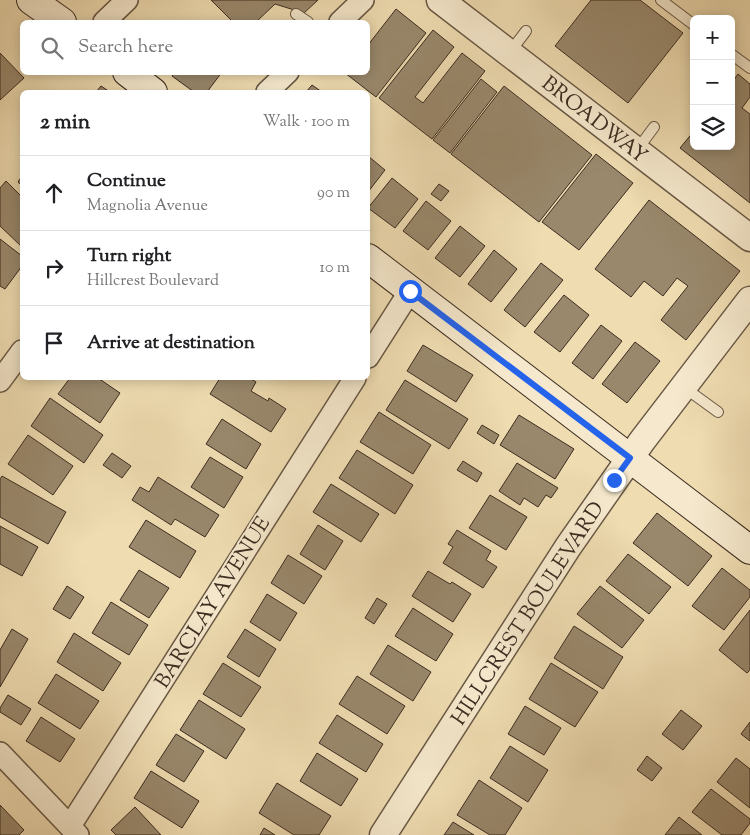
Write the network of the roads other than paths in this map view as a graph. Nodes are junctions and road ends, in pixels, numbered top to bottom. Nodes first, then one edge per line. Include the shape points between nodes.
1 (32, 0) edge
2 (127, 0) edge
3 (363, 0) edge
4 (440, 0) edge
5 (661, 0) edge
6 (296, 14) dead end
7 (59, 20) edge
8 (106, 20) edge
9 (305, 20) edge
10 (342, 20) edge
11 (690, 22) edge
12 (526, 32) dead end
13 (509, 53) junction
14 (735, 57) edge
15 (746, 66) edge
16 (131, 75) edge
17 (285, 75) edge
18 (150, 90) edge
19 (269, 90) edge
20 (654, 127) dead end
21 (636, 151) junction
22 (750, 238) edge
23 (370, 260) edge
24 (410, 291) junction
25 (750, 300) edge
26 (20, 354) edge
27 (370, 354) edge
28 (354, 380) edge
29 (0, 381) edge
30 (684, 387) junction
31 (718, 412) dead end
32 (630, 458) junction
33 (750, 550) edge
34 (0, 753) edge
35 (74, 831) edge
36 (383, 835) edge

1 - 7 main road
2 - 8 street
3 - 10 street
4 - 13 street, BROADWAY
5 - 11 lane
6 - 9 lane
12 - 13 lane
13 - 21 street, BROADWAY
14 - 15 lane
16 - 18 main road
17 - 19 street
20 - 21 lane
21 - 22 street, BROADWAY
23 - 24 main road
24 - 27 street
24 - 32 main road
25 - 30 street, HILLCREST BOULEVARD
26 - 29 street
28 - 35 street, BARCLAY AVENUE
30 - 31 lane
30 - 32 street, HILLCREST BOULEVARD
32 - 33 main road
32 - 36 street, HILLCREST BOULEVARD via 568,547
34 - 35 street

